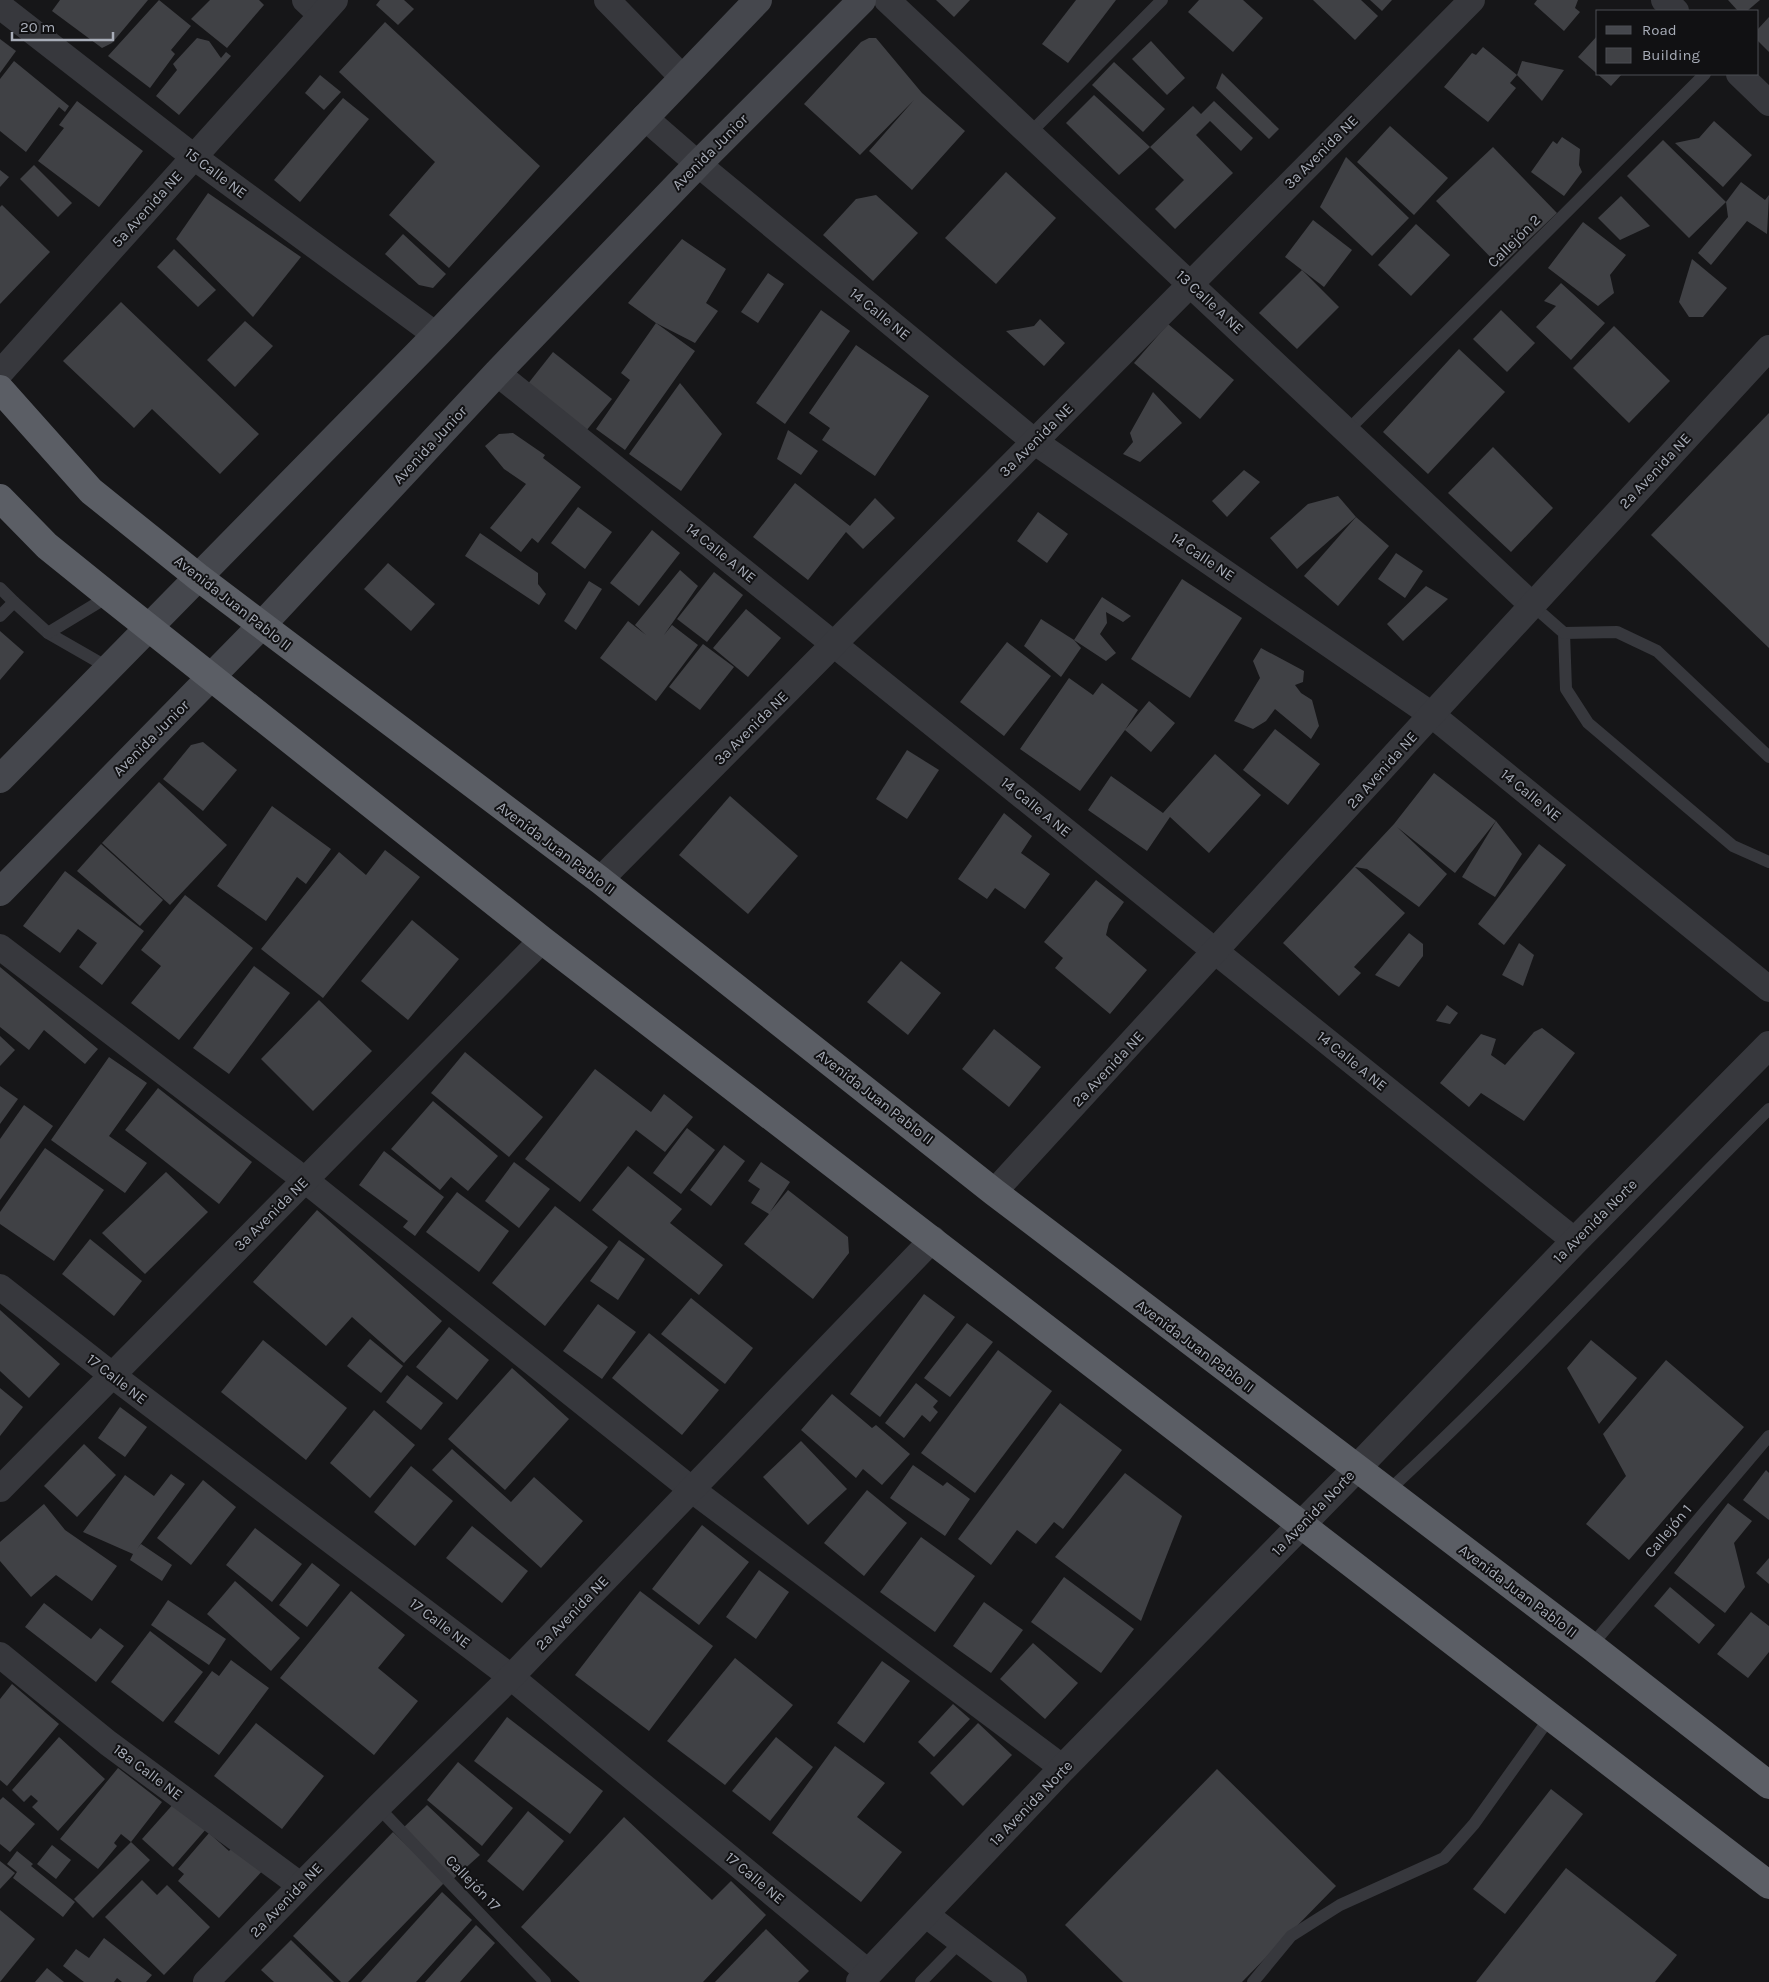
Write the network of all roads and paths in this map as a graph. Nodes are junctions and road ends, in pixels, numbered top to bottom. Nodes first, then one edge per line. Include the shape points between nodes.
1 (607, 0) edge
2 (758, 0) edge
3 (862, 0) edge
4 (888, 0) edge
5 (1162, 0) edge
6 (1472, 0) edge
7 (1664, 0) edge
8 (320, 5) edge
9 (0, 6) edge
10 (1675, 10) edge
11 (1704, 75) edge
12 (1740, 75) edge
13 (682, 77) junction
14 (1769, 103) edge
15 (644, 117) junction
16 (1030, 133) junction
17 (194, 157) junction
18 (698, 164) junction
19 (1191, 284) junction
20 (436, 335) junction
21 (1769, 348) edge
22 (0, 373) edge
23 (497, 374) junction
24 (0, 389) edge
25 (1347, 431) junction
26 (1034, 442) junction
27 (0, 498) edge
28 (198, 577) junction
29 (0, 588) edge
30 (108, 596) junction
31 (14, 602) junction
32 (1531, 604) junction
33 (0, 616) edge
34 (261, 626) junction
35 (148, 628) junction
36 (48, 633) junction
37 (1564, 633) junction
38 (834, 644) junction
39 (109, 668) junction
40 (210, 678) junction
41 (1432, 715) junction
42 (1769, 757) edge
43 (0, 779) edge
44 (1769, 862) edge
45 (600, 880) junction
46 (0, 892) edge
47 (542, 940) junction
48 (0, 947) edge
49 (1216, 952) junction
50 (1769, 989) edge
51 (1769, 1046) edge
52 (1769, 1109) edge
53 (305, 1180) junction
54 (994, 1192) junction
55 (934, 1239) junction
56 (1575, 1241) junction
57 (0, 1287) edge
58 (112, 1375) junction
59 (1769, 1436) edge
60 (1356, 1469) junction
61 (0, 1489) edge
62 (691, 1489) junction
63 (1387, 1492) junction
64 (1302, 1524) junction
65 (1591, 1646) junction
66 (0, 1655) edge
67 (511, 1677) junction
68 (1551, 1716) junction
69 (1063, 1768) junction
70 (1769, 1785) edge
71 (378, 1807) junction
72 (300, 1885) junction
73 (1769, 1885) edge
74 (925, 1914) junction
75 (961, 1941) junction
76 (865, 1977) edge
77 (206, 1982) edge
78 (545, 1982) edge
79 (921, 1982) edge
80 (1014, 1982) edge
81 (1253, 1982) edge

1 - 13 street
2 - 13 main road
3 - 18 main road, Avenida Junior
4 - 16 street, 13 Calle A NE
5 - 16 lane
6 - 19 street, 3a Avenida NE
7 - 10 street
8 - 17 street, 5a Avenida NE
9 - 17 street, 15 Calle NE
11 - 25 lane, Callejón 2
12 - 14 street
13 - 15 main road
15 - 18 street, 14 Calle NE
15 - 20 main road
16 - 19 street, 13 Calle A NE
17 - 20 street, 15 Calle NE
17 - 22 street, 5a Avenida NE
18 - 23 main road, Avenida Junior
18 - 26 street, 14 Calle NE
19 - 25 street, 13 Calle A NE
19 - 26 street, 3a Avenida NE
20 - 28 main road
21 - 32 street, 2a Avenida NE
23 - 34 main road, Avenida Junior
23 - 38 street, 14 Calle A NE
24 - 28 highway, Avenida Juan Pablo II via 91,491
25 - 32 street, 13 Calle A NE
26 - 38 street, 3a Avenida NE
26 - 41 street, 14 Calle NE
27 - 30 highway via 47,546
28 - 34 highway, Avenida Juan Pablo II
28 - 35 main road
29 - 31 lane
30 - 35 highway
30 - 36 lane
31 - 33 lane
31 - 36 lane
32 - 37 lane
32 - 41 street, 2a Avenida NE
34 - 40 main road, Avenida Junior
34 - 45 highway, Avenida Juan Pablo II
35 - 39 main road
35 - 40 highway
36 - 39 lane
37 - 42 lane via 1617,632 1657,651
37 - 44 lane via 1566,689 1588,723 1732,846
38 - 45 street, 3a Avenida NE
38 - 49 street, 14 Calle A NE
39 - 43 main road
40 - 46 main road, Avenida Junior
40 - 47 highway
41 - 49 street, 2a Avenida NE
41 - 50 street, 14 Calle NE
45 - 54 highway, Avenida Juan Pablo II
47 - 53 street, 3a Avenida NE
47 - 55 highway
48 - 53 street
49 - 54 street, 2a Avenida NE
49 - 56 street, 14 Calle A NE
51 - 56 street, 1a Avenida Norte
52 - 63 lane via 1457,1427
53 - 58 street, 3a Avenida NE
53 - 62 street
54 - 60 highway, Avenida Juan Pablo II
55 - 62 street, 2a Avenida NE
55 - 64 highway
56 - 60 street, 1a Avenida Norte
57 - 58 street, 17 Calle NE
58 - 61 street, 3a Avenida NE
58 - 67 street, 17 Calle NE
59 - 65 lane, Callejón 1
60 - 63 highway, Avenida Juan Pablo II
60 - 64 street, 1a Avenida Norte
62 - 67 street, 2a Avenida NE
62 - 69 street
63 - 65 highway, Avenida Juan Pablo II
64 - 68 highway
64 - 69 street, 1a Avenida Norte
65 - 70 highway, Avenida Juan Pablo II
66 - 72 street, 18a Calle NE via 108,1743
67 - 71 street, 2a Avenida NE
67 - 76 street, 17 Calle NE
68 - 73 highway
68 - 81 lane via 1474,1824 1444,1858 1340,1905 1291,1936
69 - 74 street, 1a Avenida Norte
71 - 72 street, 2a Avenida NE
71 - 78 lane, Callejón 17
72 - 77 street, 2a Avenida NE
74 - 75 street
74 - 76 street, 1a Avenida Norte
75 - 79 lane
75 - 80 street

